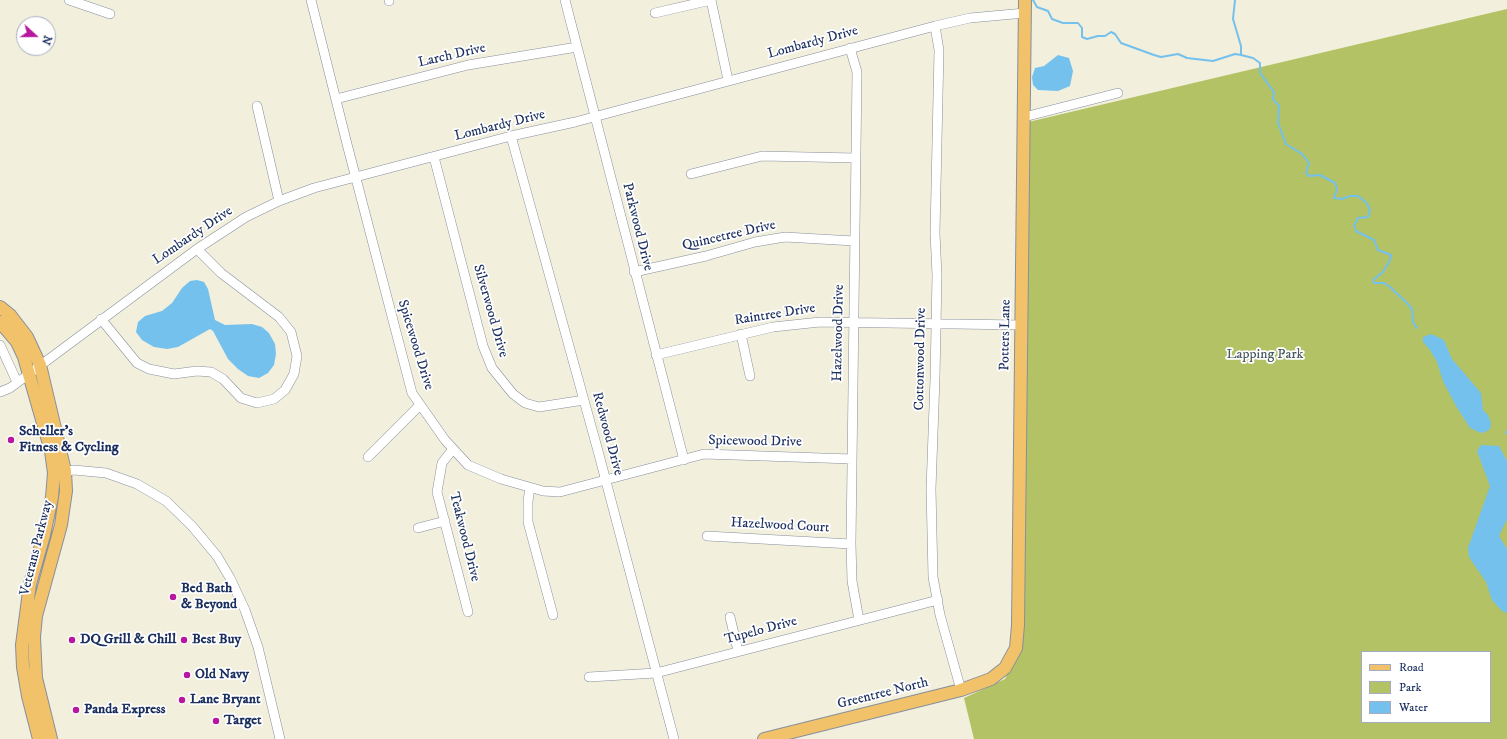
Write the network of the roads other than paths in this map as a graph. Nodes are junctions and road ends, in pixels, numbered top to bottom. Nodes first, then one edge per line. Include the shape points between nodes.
1 (69, 0) edge
2 (311, 0) edge
3 (565, 0) edge
4 (711, 0) edge
5 (1025, 0) edge
6 (655, 13) dead end
7 (1025, 13) junction
8 (110, 14) dead end
9 (935, 26) junction
10 (577, 47) junction
11 (850, 48) junction
12 (728, 80) junction
13 (1118, 93) dead end
14 (336, 99) junction
15 (257, 106) dead end
16 (1024, 116) junction
17 (594, 117) junction
18 (511, 136) junction
19 (434, 157) junction
20 (856, 158) junction
21 (691, 174) dead end
22 (355, 177) junction
23 (279, 200) junction
24 (854, 241) junction
25 (197, 249) junction
26 (634, 272) junction
27 (0, 307) edge
28 (102, 319) junction
29 (0, 322) edge
30 (853, 322) junction
31 (936, 323) junction
32 (1021, 325) junction
33 (741, 334) junction
34 (0, 345) edge
35 (656, 355) junction
36 (40, 365) junction
37 (28, 373) junction
38 (750, 376) dead end
39 (17, 382) junction
40 (0, 392) edge
41 (584, 400) junction
42 (420, 405) junction
43 (453, 448) junction
44 (368, 457) dead end
45 (852, 459) junction
46 (684, 460) junction
47 (60, 472) junction
48 (606, 479) junction
49 (530, 488) junction
50 (445, 521) junction
51 (418, 528) dead end
52 (707, 536) dead end
53 (851, 544) junction
54 (938, 600) junction
55 (468, 612) dead end
56 (553, 615) dead end
57 (730, 617) dead end
58 (859, 620) junction
59 (738, 651) junction
60 (1005, 668) joint
61 (656, 673) junction
62 (589, 677) dead end
63 (961, 690) junction
64 (34, 695) junction
65 (39, 739) edge
66 (51, 739) edge
67 (280, 739) edge
68 (674, 739) edge
69 (764, 739) edge

1 - 8 street
2 - 14 street, Spicewood Drive
3 - 10 street, Parkwood Drive
4 - 6 street
4 - 12 street
5 - 7 main road, Potters Lane
7 - 9 street, Lombardy Drive via 970,18
7 - 16 main road, Potters Lane
9 - 11 street, Lombardy Drive
9 - 31 street, Cottonwood Drive via 939,50
10 - 14 street, Larch Drive via 468,65
10 - 17 street, Parkwood Drive
11 - 12 street, Lombardy Drive
11 - 20 street, Hazelwood Drive via 857,72
12 - 17 street, Lombardy Drive
13 - 16 street
14 - 22 street, Spicewood Drive
15 - 23 street
16 - 32 main road, Potters Lane
17 - 18 street, Lombardy Drive
17 - 26 street, Parkwood Drive
18 - 19 street, Lombardy Drive
18 - 41 street, Redwood Drive
19 - 22 street, Lombardy Drive
19 - 41 street, Silverwood Drive via 483,346 492,368 513,394 539,407
20 - 21 street via 762,156
20 - 24 street, Hazelwood Drive
22 - 23 street, Lombardy Drive
22 - 42 street, Spicewood Drive via 412,393
23 - 25 street, Lombardy Drive via 246,217
24 - 26 street, Quincetree Drive via 785,237
24 - 30 street, Hazelwood Drive
25 - 28 street, Lombardy Drive
25 - 28 street via 226,277 279,317 291,332 297,356 294,374 285,390 274,399 257,403 242,398 223,379 211,372 174,374 149,369 137,363
26 - 35 street, Parkwood Drive
27 - 36 main road, Veterans Parkway via 10,315 27,337
28 - 36 street, Lombardy Drive
29 - 37 main road, Veterans Parkway via 17,342
30 - 31 street, Raintree Drive
30 - 33 street, Raintree Drive via 820,322 773,327
30 - 45 street, Hazelwood Drive
31 - 32 street, Raintree Drive
31 - 54 street, Cottonwood Drive via 931,489 933,577
32 - 60 main road, Potters Lane via 1018,625 1016,648
33 - 35 street, Raintree Drive
33 - 38 street
34 - 39 street
35 - 46 street, Parkwood Drive
36 - 37 street, Lombardy Drive
36 - 47 main road, Veterans Parkway
37 - 39 street, Lombardy Drive
37 - 47 main road, Veterans Parkway via 51,451
39 - 40 street, Lombardy Drive
41 - 48 street, Redwood Drive
42 - 43 street, Spicewood Drive
42 - 44 street
43 - 49 street, Spicewood Drive via 468,465
43 - 50 street, Teakwood Drive via 442,464 437,492
45 - 46 street, Spicewood Drive via 704,454
45 - 53 street, Hazelwood Drive
46 - 48 street, Spicewood Drive
47 - 64 main road, Veterans Parkway via 66,491 61,525 36,616
47 - 67 street via 106,473 137,484 166,501 192,526 217,556 245,610 258,647
48 - 49 street, Spicewood Drive via 560,492
48 - 61 street, Redwood Drive
49 - 56 street via 528,522
50 - 51 street
50 - 55 street, Teakwood Drive
52 - 53 street, Hazelwood Court
53 - 58 street, Hazelwood Drive via 852,582
54 - 58 street, Tupelo Drive
54 - 63 street, Cottonwood Drive
57 - 59 street
58 - 59 street, Tupelo Drive
59 - 61 street, Tupelo Drive
60 - 63 main road, Greentree North via 991,679
61 - 62 street, Tupelo Drive
61 - 68 street, Redwood Drive
63 - 69 main road, Greentree North
64 - 65 main road, Veterans Parkway
64 - 66 main road, Veterans Parkway

